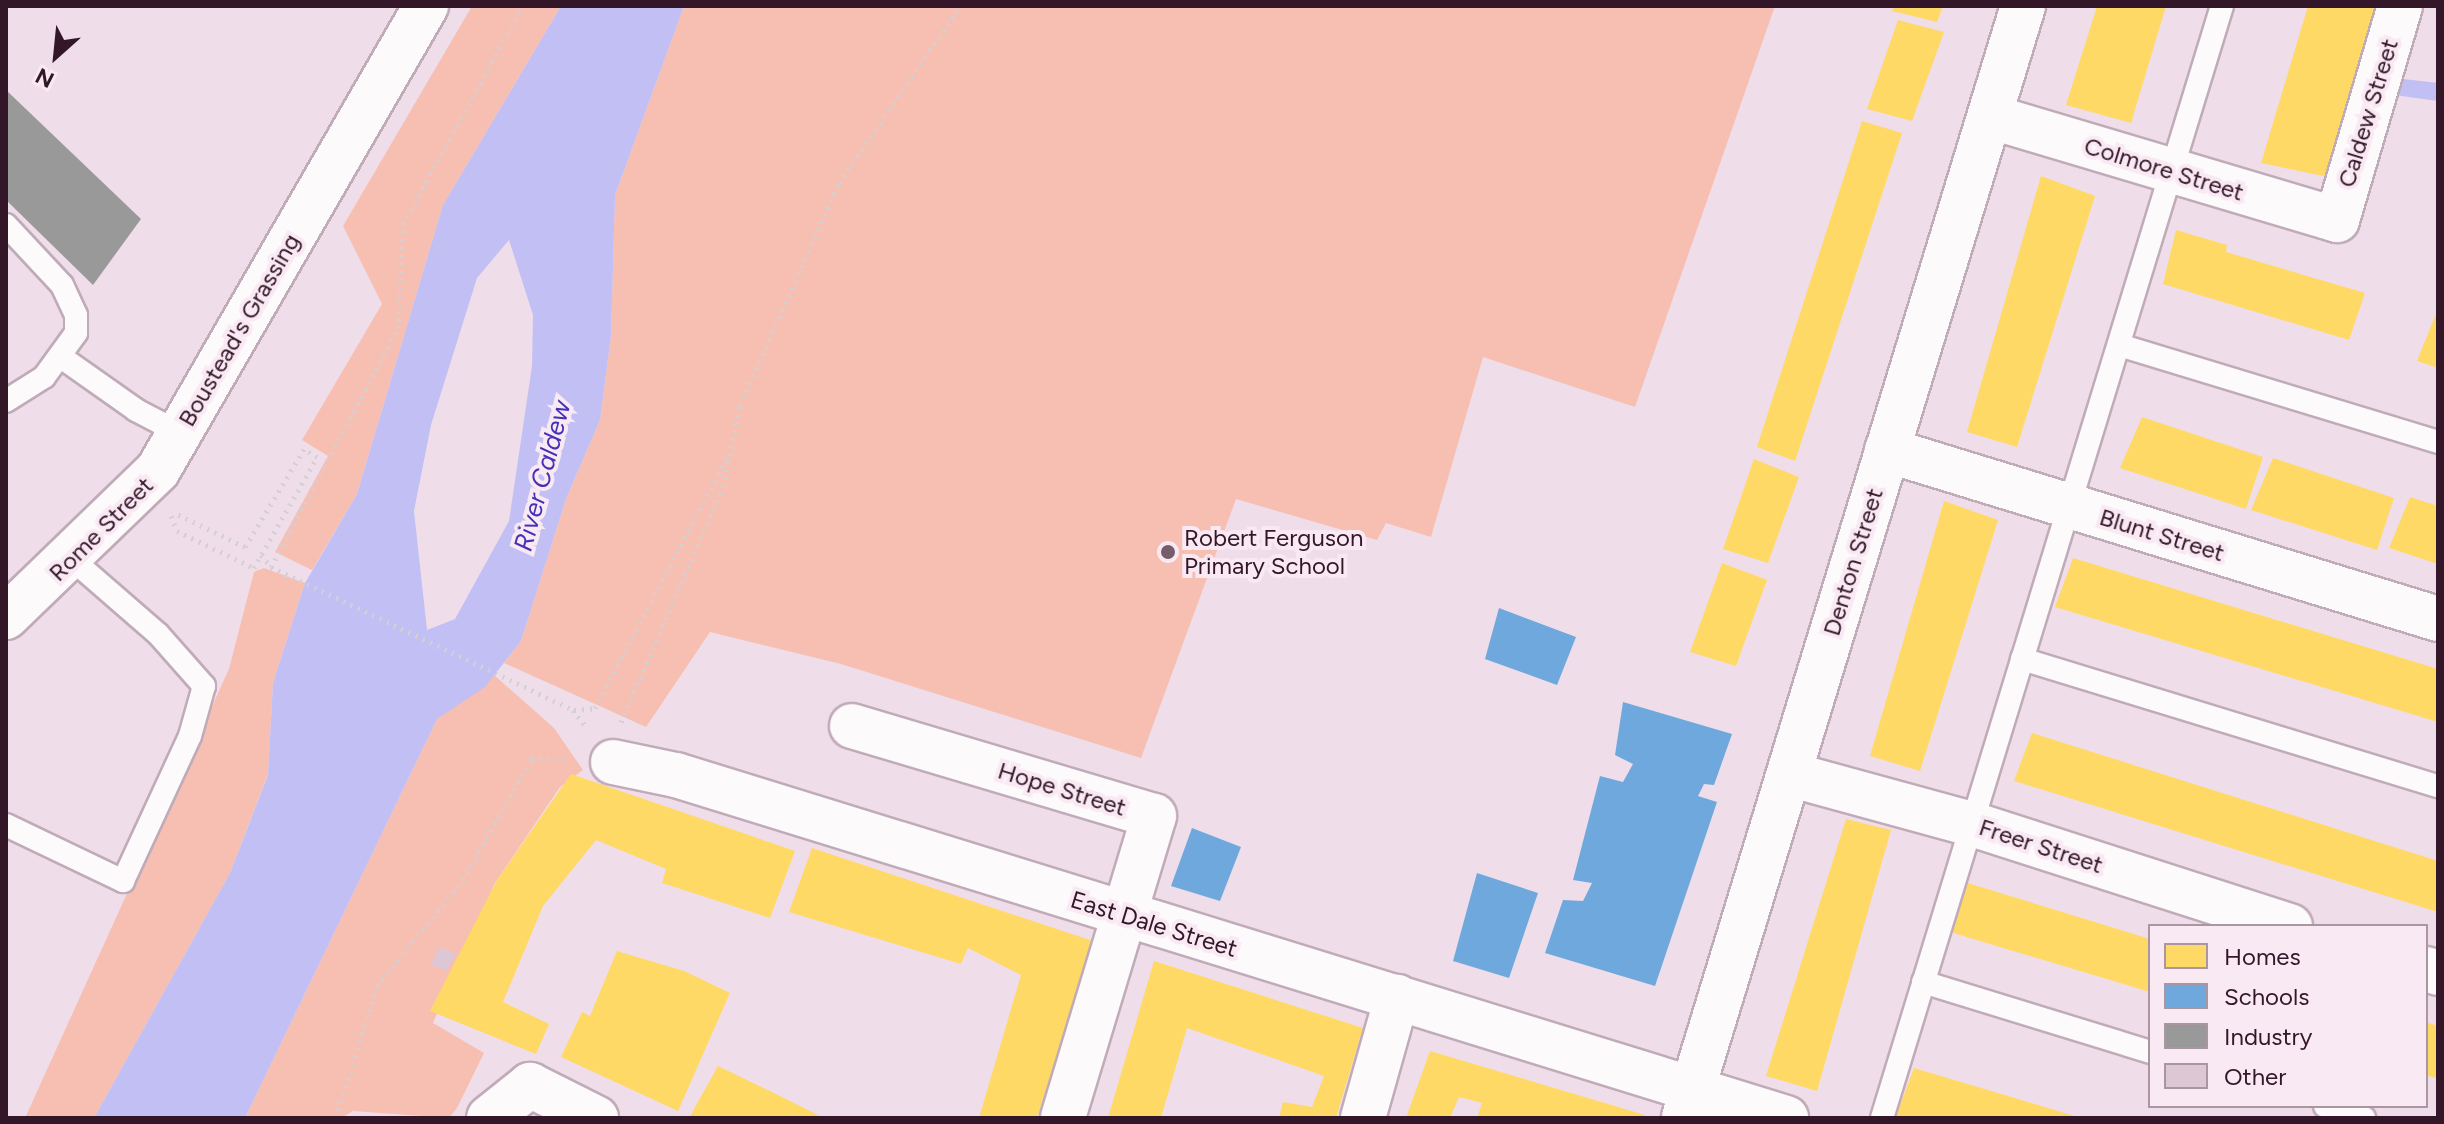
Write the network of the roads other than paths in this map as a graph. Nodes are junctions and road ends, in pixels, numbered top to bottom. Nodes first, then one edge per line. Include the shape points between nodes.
1 (426, 6) edge
2 (2023, 6) edge
3 (2222, 6) edge
4 (2400, 6) edge
5 (1992, 117) junction
6 (2172, 173) junction
7 (2337, 220) joint
8 (6, 225) edge
9 (2119, 345) junction
10 (61, 357) junction
11 (6, 401) edge
12 (180, 433) junction
13 (2438, 442) edge
14 (1887, 450) junction
15 (163, 490) junction
16 (2070, 507) junction
17 (74, 561) junction
18 (6, 617) edge
19 (2438, 619) edge
20 (2022, 659) junction
21 (852, 726) dead end
22 (613, 762) road end
23 (1789, 774) junction
24 (2438, 786) edge
25 (1972, 824) junction
26 (6, 825) edge
27 (1123, 915) junction
28 (2284, 924) edge
29 (1923, 982) junction
30 (1397, 997) junction
31 (2148, 1051) edge
32 (1689, 1104) edge
33 (2332, 1108) edge
34 (489, 1118) edge
35 (596, 1118) edge
36 (1063, 1118) edge
37 (1363, 1118) edge
38 (1786, 1118) edge
39 (1882, 1118) edge
40 (2364, 1118) edge

1 - 12 street, Boustead's Grassing
2 - 5 street, Denton Street
3 - 6 lane
4 - 7 street, Caldew Street
5 - 6 street, Colmore Street
5 - 14 street, Denton Street
6 - 7 street, Colmore Street
6 - 9 lane
8 - 10 lane via 62,285 76,315 76,333
9 - 13 lane
9 - 16 lane
10 - 11 lane via 44,377
10 - 12 lane via 136,410
12 - 15 street, Boustead's Grassing
14 - 16 street, Blunt Street
14 - 23 street, Denton Street
15 - 17 street, Rome Street
15 - 18 street, Boustead's Grassing
16 - 19 street, Blunt Street
16 - 20 lane
17 - 18 street, Rome Street
17 - 26 lane via 158,634 204,686 190,736 123,881
20 - 24 lane
20 - 25 lane
21 - 27 street, Hope Street via 1154,816
22 - 27 street, East Dale Street via 676,775
23 - 25 street, Freer Street
23 - 32 street, Denton Street
25 - 28 street, Freer Street
25 - 29 lane
27 - 30 street, East Dale Street
27 - 36 street, Hope Street
29 - 31 lane
29 - 39 lane
30 - 32 street, East Dale Street
30 - 37 street
32 - 38 street, East Dale Street
33 - 40 lane
34 - 35 street via 530,1085

